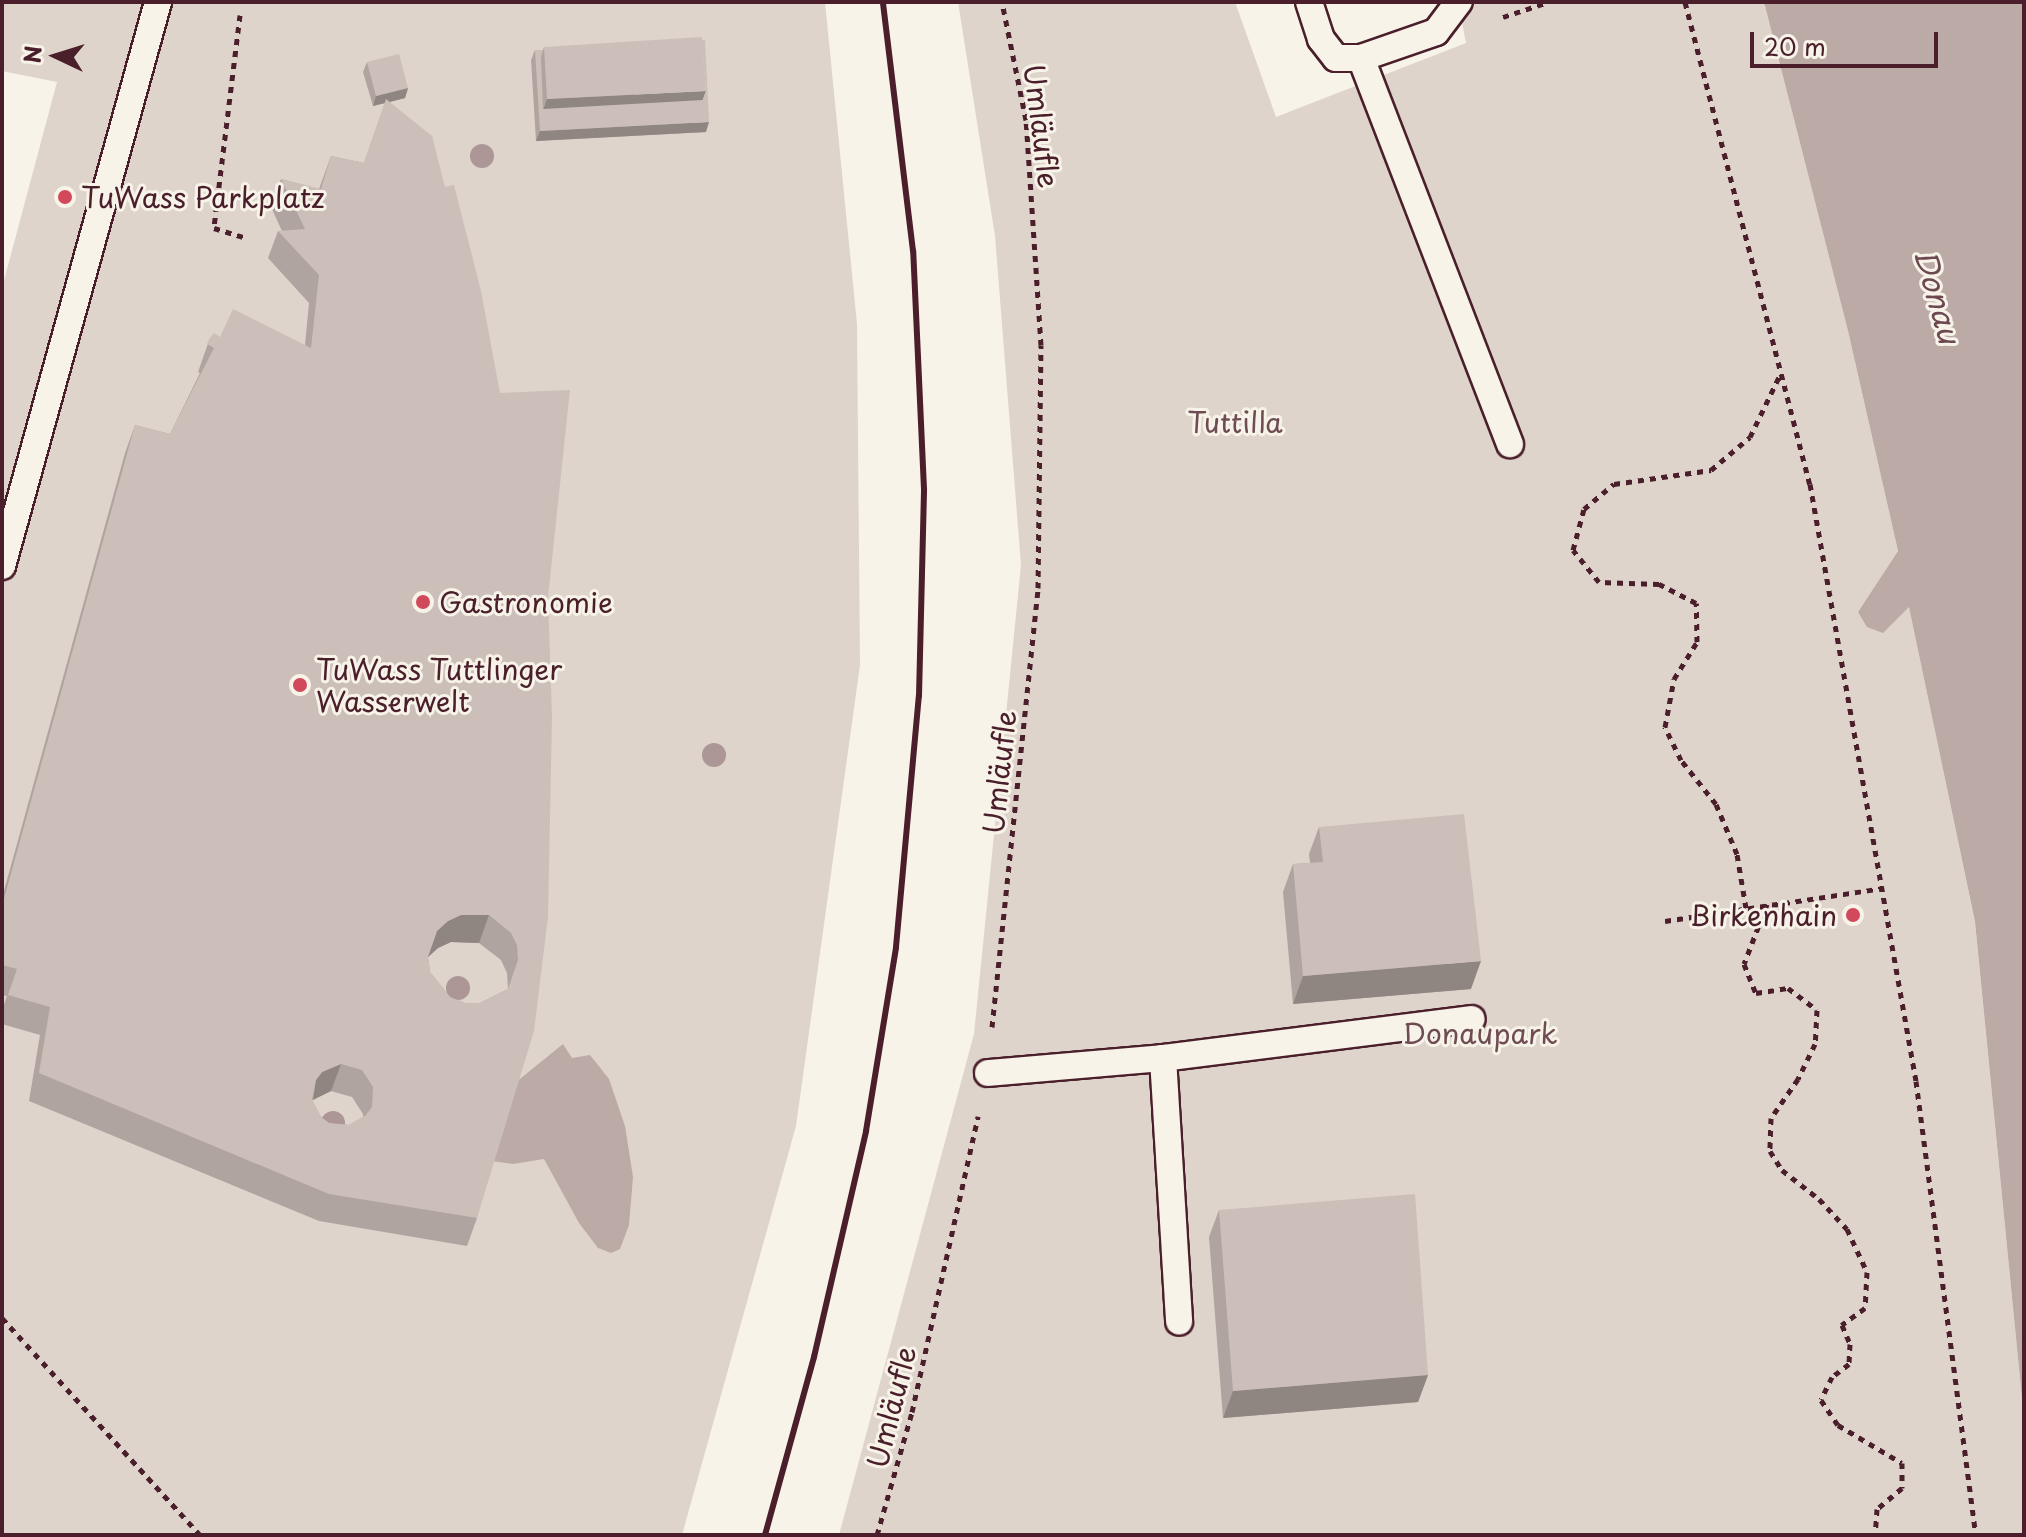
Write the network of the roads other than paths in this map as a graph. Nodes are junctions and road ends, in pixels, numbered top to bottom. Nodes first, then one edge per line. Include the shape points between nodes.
1 (158, 2) edge
2 (1309, 2) edge
3 (1459, 2) edge
4 (1361, 58) junction
5 (1510, 444) dead end
6 (2, 566) edge
7 (1472, 1019) dead end
8 (1163, 1058) junction
9 (988, 1073) road end
10 (1179, 1322) dead end

1 - 6 lane
2 - 4 lane via 1321,39 1336,58
3 - 4 lane via 1436,32
4 - 5 lane
7 - 8 lane
8 - 9 lane
8 - 10 lane

